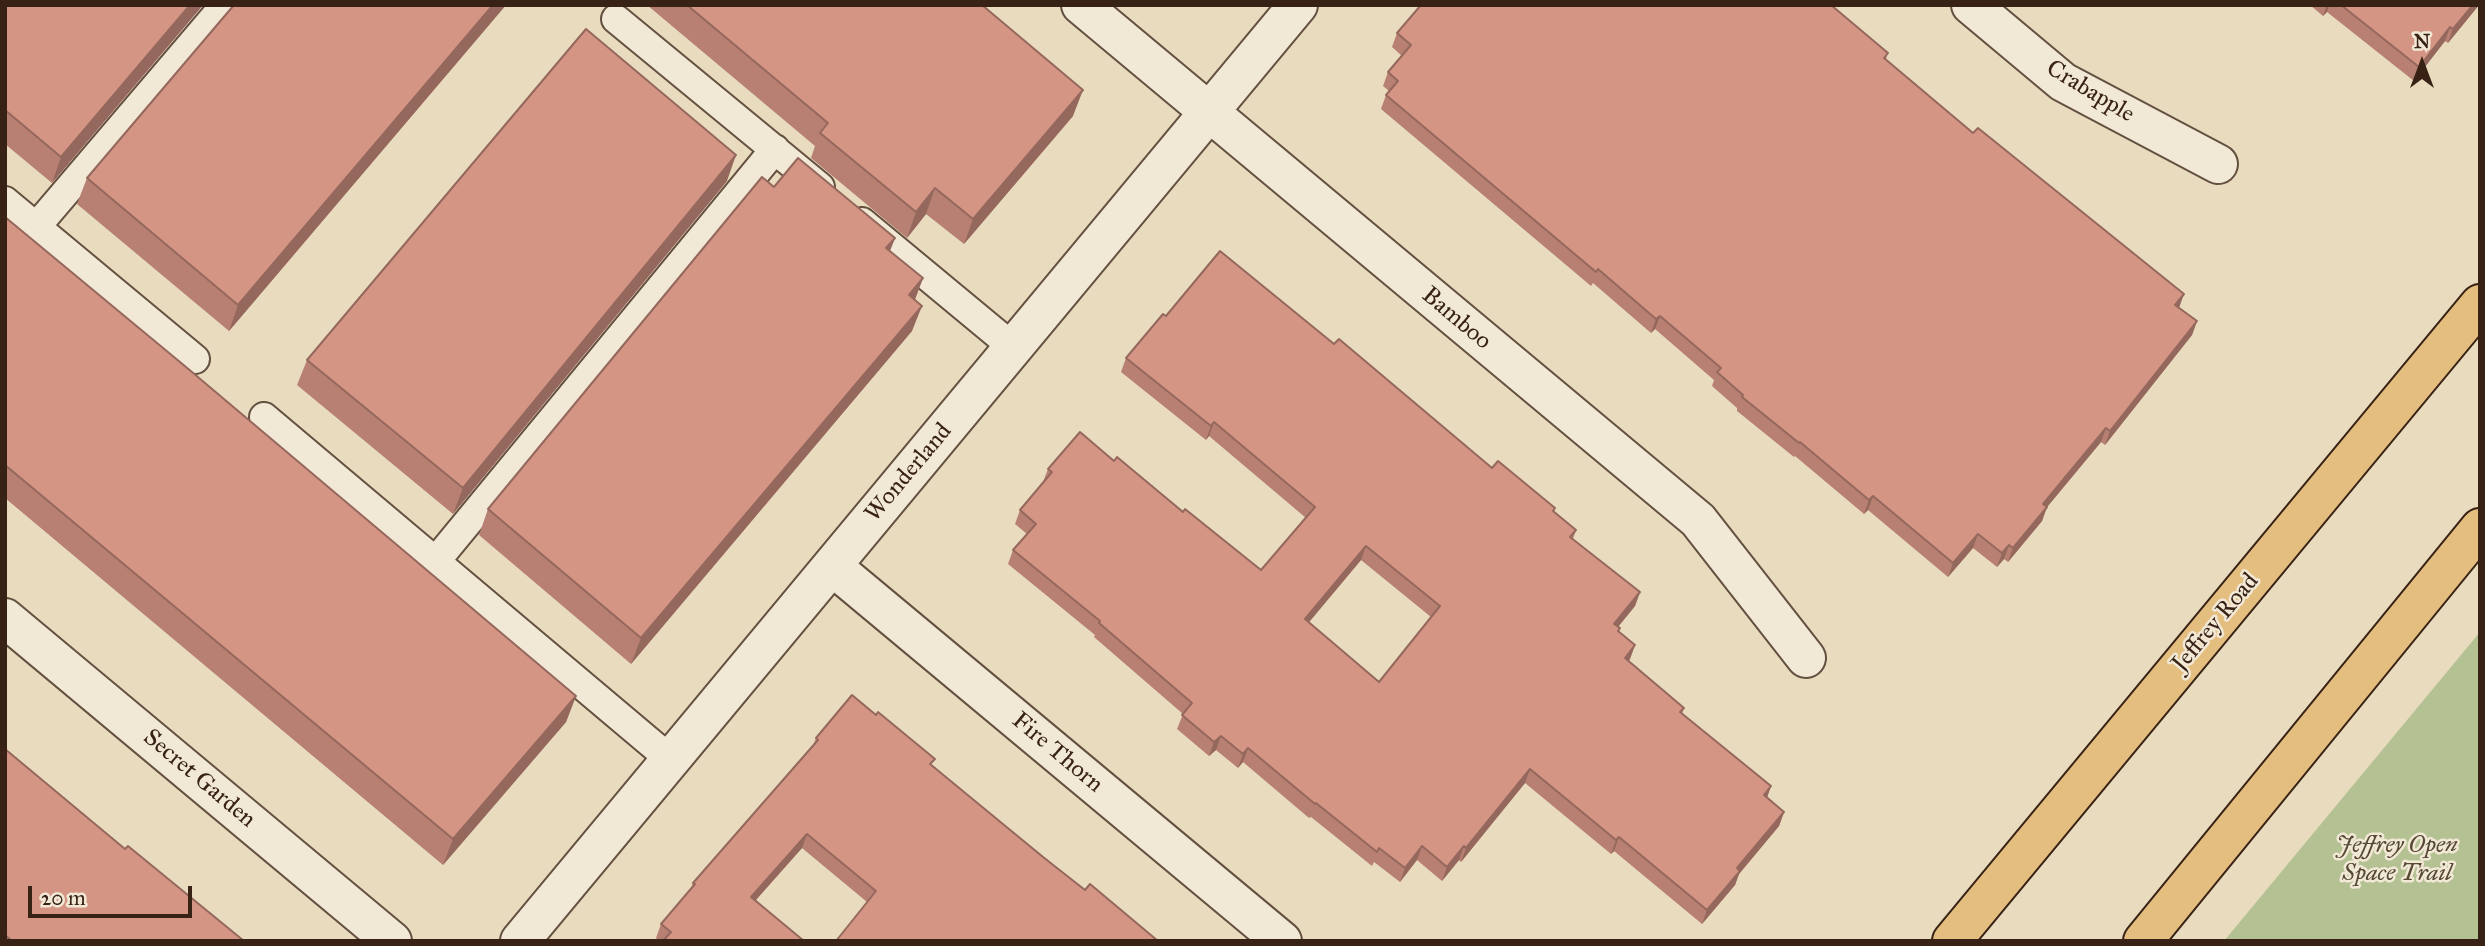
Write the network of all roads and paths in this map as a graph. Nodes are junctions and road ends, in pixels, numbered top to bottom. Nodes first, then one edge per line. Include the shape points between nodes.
1 (225, 5) edge
2 (1081, 5) edge
3 (1298, 5) edge
4 (1971, 5) edge
5 (616, 19) dead end
6 (1209, 113) junction
7 (775, 149) junction
8 (2218, 164) dead end
9 (5, 201) edge
10 (36, 227) junction
11 (2480, 304) edge
12 (1014, 348) junction
13 (195, 359) dead end
14 (264, 417) dead end
15 (2480, 528) edge
16 (435, 562) junction
17 (832, 566) junction
18 (5, 618) edge
19 (1806, 657) dead end
20 (671, 760) junction
21 (392, 941) edge
22 (520, 941) edge
23 (1282, 941) edge
24 (1952, 941) edge
25 (2143, 941) edge

1 - 10 lane
2 - 6 street, Bamboo
3 - 6 street, Wonderland
4 - 8 street, Crabapple via 2063,82
5 - 7 lane
6 - 12 street, Wonderland
6 - 19 street, Bamboo via 1698,520
7 - 12 lane
7 - 16 lane
9 - 10 lane
10 - 13 lane
11 - 24 main road, Jeffrey Road
12 - 17 street, Wonderland
14 - 16 lane
15 - 25 main road
16 - 20 lane
17 - 20 street, Wonderland
17 - 23 street, Fire Thorn
18 - 21 street, Secret Garden
20 - 22 street, Wonderland

